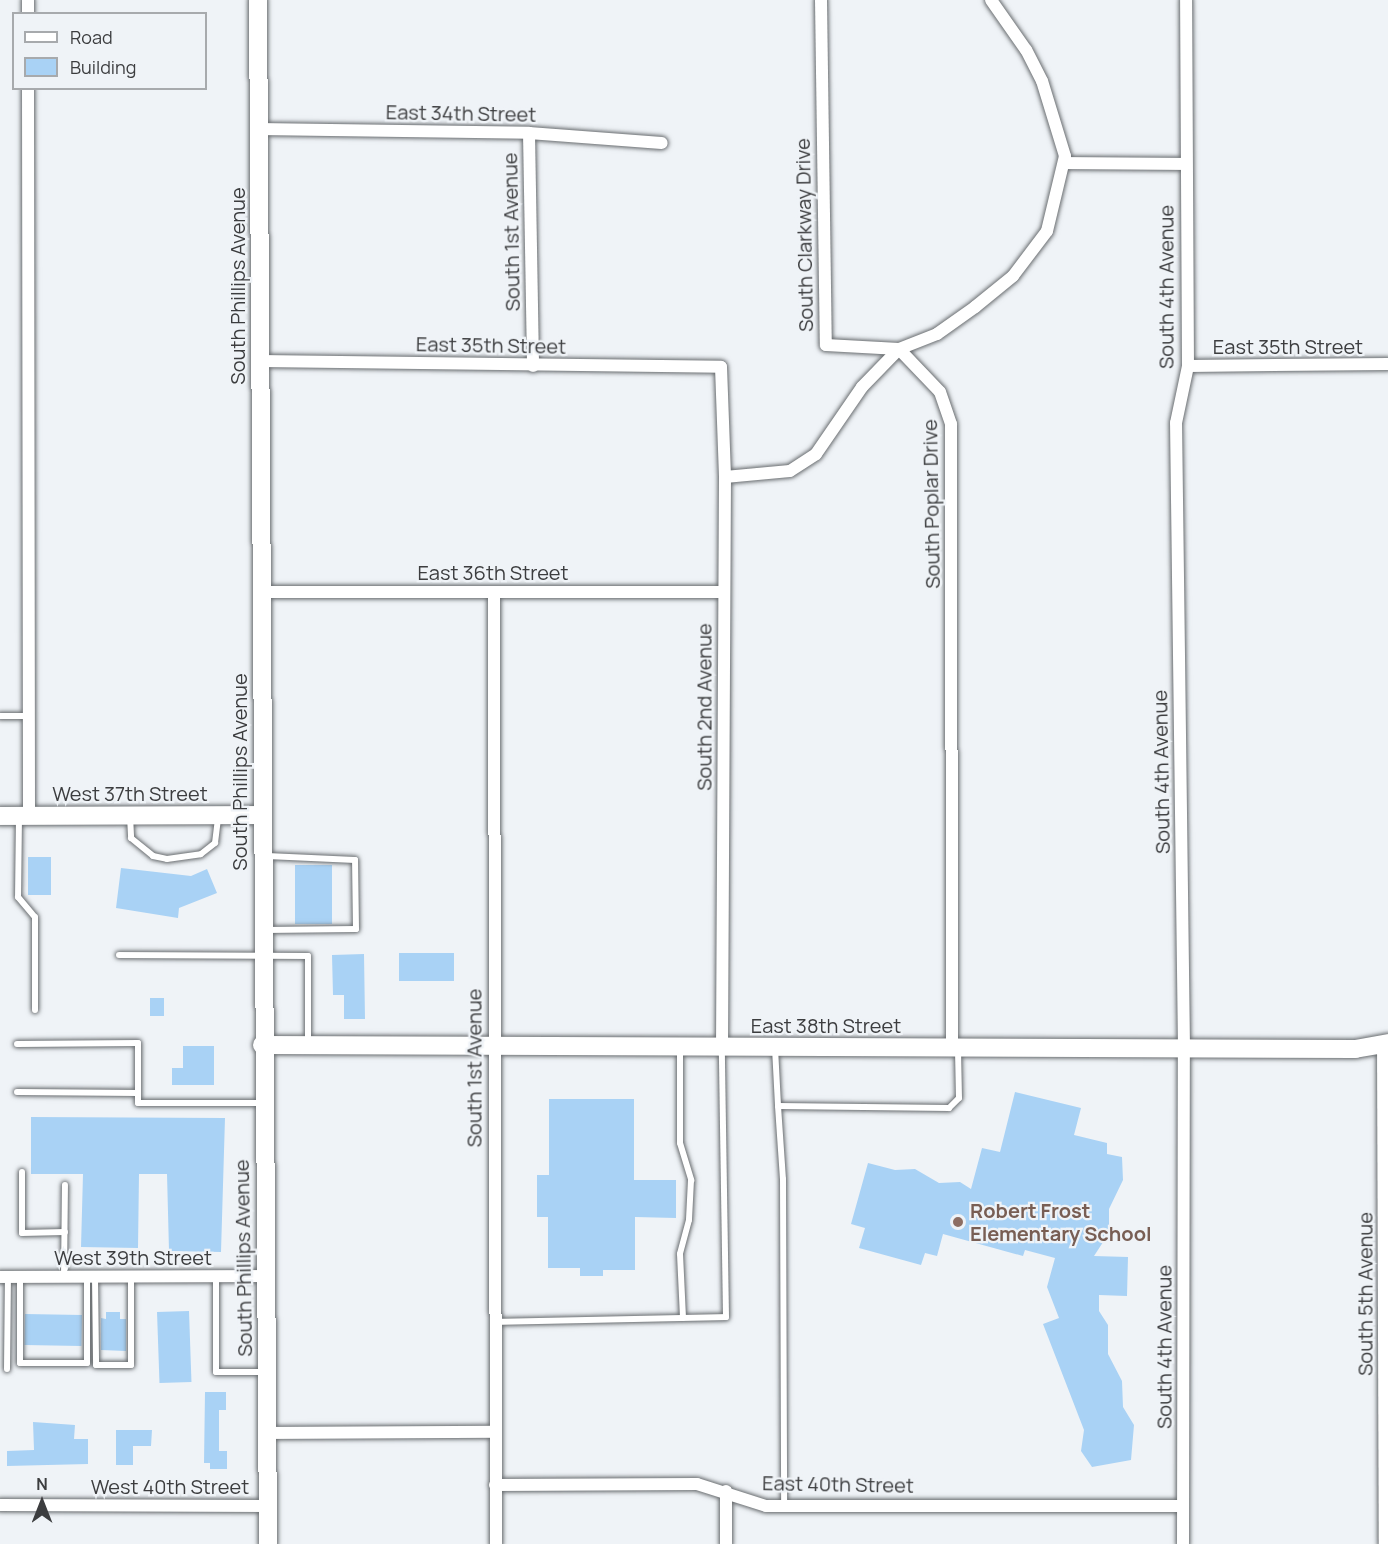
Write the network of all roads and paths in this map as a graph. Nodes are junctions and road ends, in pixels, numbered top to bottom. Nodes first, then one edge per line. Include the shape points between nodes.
1 (258, 0) edge
2 (821, 0) edge
3 (991, 0) edge
4 (1186, 0) edge
5 (28, 90) edge
6 (258, 129) junction
7 (529, 134) junction
8 (662, 143) dead end
9 (1065, 163) junction
10 (1185, 164) junction
11 (899, 349) junction
12 (260, 361) junction
13 (1388, 364) edge
14 (533, 366) junction
15 (1188, 366) junction
16 (721, 367) joint
17 (725, 477) junction
18 (262, 592) junction
19 (494, 592) junction
20 (723, 592) junction
21 (0, 716) edge
22 (29, 716) junction
23 (261, 814) junction
24 (218, 815) junction
25 (0, 816) edge
26 (24, 816) junction
27 (130, 816) junction
28 (261, 856) junction
29 (261, 930) junction
30 (119, 955) dead end
31 (262, 956) junction
32 (35, 1010) dead end
33 (16, 1044) dead end
34 (1386, 1044) edge
35 (262, 1045) junction
36 (308, 1045) junction
37 (494, 1046) junction
38 (680, 1046) junction
39 (722, 1047) junction
40 (775, 1047) junction
41 (955, 1048) junction
42 (1184, 1048) junction
43 (16, 1092) dead end
44 (138, 1093) junction
45 (263, 1103) junction
46 (778, 1106) junction
47 (22, 1172) dead end
48 (65, 1185) dead end
49 (64, 1232) junction
50 (216, 1276) junction
51 (266, 1276) junction
52 (9, 1277) edge
53 (64, 1277) junction
54 (91, 1277) junction
55 (130, 1277) junction
56 (683, 1318) junction
57 (494, 1322) junction
58 (7, 1368) dead end
59 (267, 1372) junction
60 (495, 1432) junction
61 (267, 1433) junction
62 (495, 1485) junction
63 (726, 1491) junction
64 (0, 1505) edge
65 (268, 1506) junction
66 (784, 1506) junction
67 (1183, 1506) junction
68 (268, 1544) edge
69 (496, 1544) edge
70 (726, 1544) edge
71 (1183, 1544) edge
72 (1385, 1544) edge

1 - 6 street, South Phillips Avenue
2 - 11 street, South Clarkway Drive via 826,345
3 - 9 street via 1042,81
4 - 10 street, South 4th Avenue
5 - 22 street
6 - 7 street, East 34th Street
6 - 12 street, South Phillips Avenue
7 - 8 street, East 34th Street
7 - 14 street, South 1st Avenue
9 - 10 street
9 - 11 street via 1047,231 1013,276 937,334
10 - 15 street, South 4th Avenue
11 - 17 street via 862,387 834,432 803,465 775,475
11 - 41 street, South Poplar Drive via 939,392 951,424
12 - 14 street, East 35th Street
12 - 18 street, South Phillips Avenue
13 - 15 street, East 35th Street
14 - 16 street, East 35th Street
15 - 42 street, South 4th Avenue via 1176,423
16 - 17 street, South 2nd Avenue
17 - 20 street, South 2nd Avenue
18 - 19 street, East 36th Street
18 - 23 street, South Phillips Avenue
19 - 20 street, East 36th Street
19 - 37 street, South 1st Avenue
20 - 39 street, South 2nd Avenue
21 - 22 lane
22 - 26 street
23 - 24 street, West 37th Street
23 - 28 street, South Phillips Avenue
24 - 27 street, West 37th Street
24 - 27 lane via 215,843 184,859 153,856 141,848 130,838
25 - 26 street, West 37th Street
26 - 27 street, West 37th Street
26 - 32 lane via 18,897 35,917
28 - 29 street, South Phillips Avenue
28 - 29 lane via 355,860 356,929
29 - 31 street, South Phillips Avenue
30 - 31 lane
31 - 35 street, South Phillips Avenue
31 - 36 lane via 308,956
33 - 44 lane via 138,1043
34 - 42 street, East 38th Street via 1355,1049
34 - 72 street, South 5th Avenue
35 - 36 street, East 38th Street
35 - 45 street, South Phillips Avenue
36 - 37 street, East 38th Street
37 - 38 street, East 38th Street
37 - 57 street, South 1st Avenue
38 - 39 street, East 38th Street
38 - 56 lane via 680,1143 691,1180 689,1220 680,1254
39 - 40 street, East 38th Street
39 - 56 lane via 726,1317
40 - 41 street, East 38th Street
40 - 46 lane
41 - 42 street, East 38th Street
41 - 46 lane via 959,1098 949,1108
42 - 67 street, South 4th Avenue
43 - 44 lane
44 - 45 lane via 138,1103
45 - 51 street, South Phillips Avenue
46 - 66 lane via 783,1179
47 - 49 lane via 22,1233
48 - 49 lane
49 - 53 lane
50 - 51 street, West 39th Street
50 - 55 street, West 39th Street
50 - 59 lane via 216,1372
51 - 59 street, South Phillips Avenue
52 - 53 street, West 39th Street
52 - 54 lane via 20,1364 31,1364 87,1363
52 - 58 lane
53 - 54 street, West 39th Street
54 - 55 street, West 39th Street
54 - 55 lane via 96,1365 131,1365
56 - 57 lane
57 - 60 street, South 1st Avenue
59 - 61 street, South Phillips Avenue
60 - 61 street
60 - 62 street, South 1st Avenue
61 - 65 street, South Phillips Avenue
62 - 63 street, East 40th Street via 697,1484
62 - 69 street, South 1st Avenue
63 - 66 street, East 40th Street via 766,1506
63 - 70 street
64 - 65 street, West 40th Street
65 - 68 street, South Phillips Avenue
66 - 67 street, East 40th Street
67 - 71 street, South 4th Avenue

